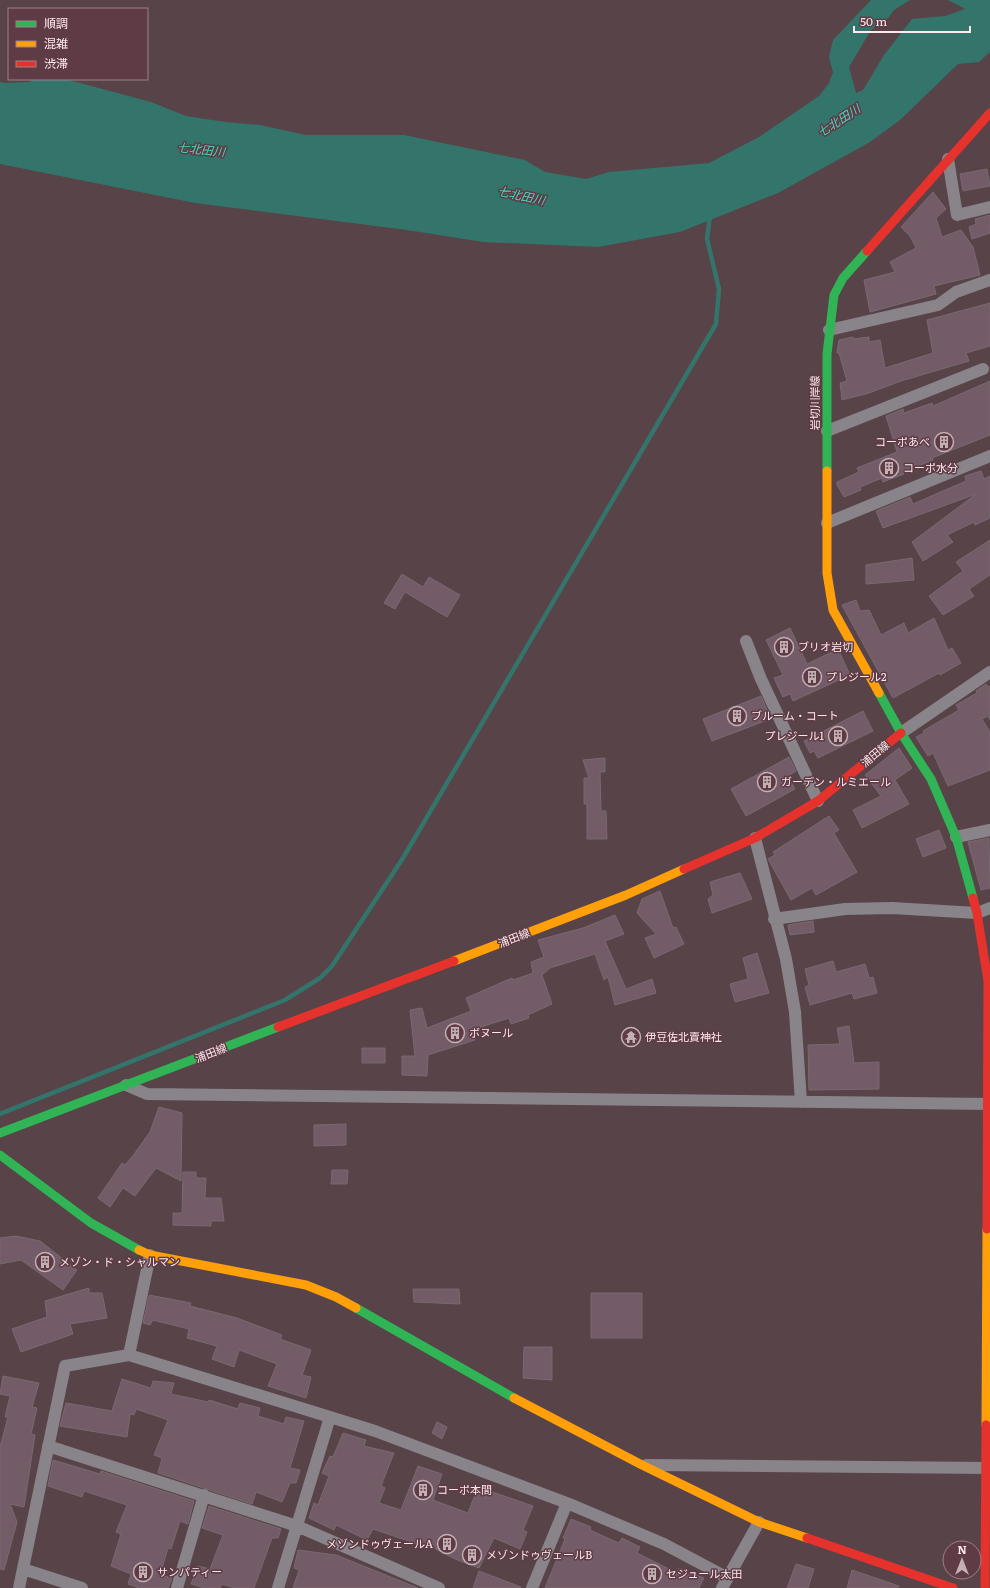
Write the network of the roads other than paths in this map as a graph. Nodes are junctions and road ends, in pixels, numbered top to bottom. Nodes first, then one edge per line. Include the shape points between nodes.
1 (990, 113) edge
2 (948, 159) junction
3 (990, 207) edge
4 (990, 280) edge
5 (829, 330) junction
6 (983, 369) dead end
7 (827, 431) junction
8 (990, 456) edge
9 (827, 523) junction
10 (746, 641) dead end
11 (990, 672) edge
12 (901, 733) junction
13 (818, 801) junction
14 (990, 830) edge
15 (956, 837) junction
16 (755, 838) junction
17 (990, 908) edge
18 (977, 913) junction
19 (774, 919) junction
20 (126, 1084) junction
21 (800, 1102) junction
22 (989, 1104) edge
23 (0, 1134) edge
24 (0, 1155) edge
25 (150, 1254) junction
26 (129, 1355) junction
27 (330, 1417) junction
28 (48, 1446) junction
29 (642, 1465) junction
30 (988, 1468) edge
31 (204, 1495) junction
32 (567, 1503) junction
33 (759, 1522) junction
34 (297, 1526) junction
35 (23, 1569) junction
36 (725, 1583) edge
37 (418, 1584) edge
38 (19, 1588) edge
39 (82, 1588) edge
40 (177, 1588) edge
41 (278, 1588) edge
42 (439, 1588) edge
43 (532, 1588) edge
44 (953, 1588) edge
45 (985, 1588) edge

1 - 2 street, 岩切川岸線
2 - 3 street via 957,215
2 - 5 street, 岩切川岸線 via 844,278 834,295
4 - 5 street via 956,292 938,305
5 - 7 street, 岩切川岸線
6 - 7 street
7 - 9 street, 岩切川岸線
8 - 9 street
9 - 12 street, 岩切川岸線 via 827,573 833,610
10 - 13 street
11 - 12 street, 浦田線
12 - 13 street, 浦田線
12 - 15 street, 岩切川岸線 via 931,779
13 - 16 street, 浦田線
14 - 15 street
15 - 18 street, 岩切川岸線
16 - 19 street
16 - 20 street, 浦田線 via 612,900
17 - 18 street
18 - 19 street via 892,908 845,909
18 - 22 street, 岩切川岸線 via 988,981
19 - 21 street via 786,960 795,1012
20 - 21 street via 147,1094
20 - 23 street, 浦田線
21 - 22 street
22 - 30 street, 岩切川岸線
24 - 25 street via 104,1231
25 - 26 street
25 - 29 street via 306,1285 336,1297 506,1394
26 - 27 street
26 - 28 street via 65,1366
27 - 32 street via 375,1431
27 - 34 street
28 - 31 street
28 - 35 street
29 - 30 street
29 - 33 street
30 - 45 street, 岩切川岸線
31 - 34 street
31 - 40 street
32 - 36 street via 664,1544
32 - 43 street
33 - 36 street
33 - 44 street
34 - 37 street
34 - 41 street
35 - 38 street
35 - 39 street
37 - 42 street

